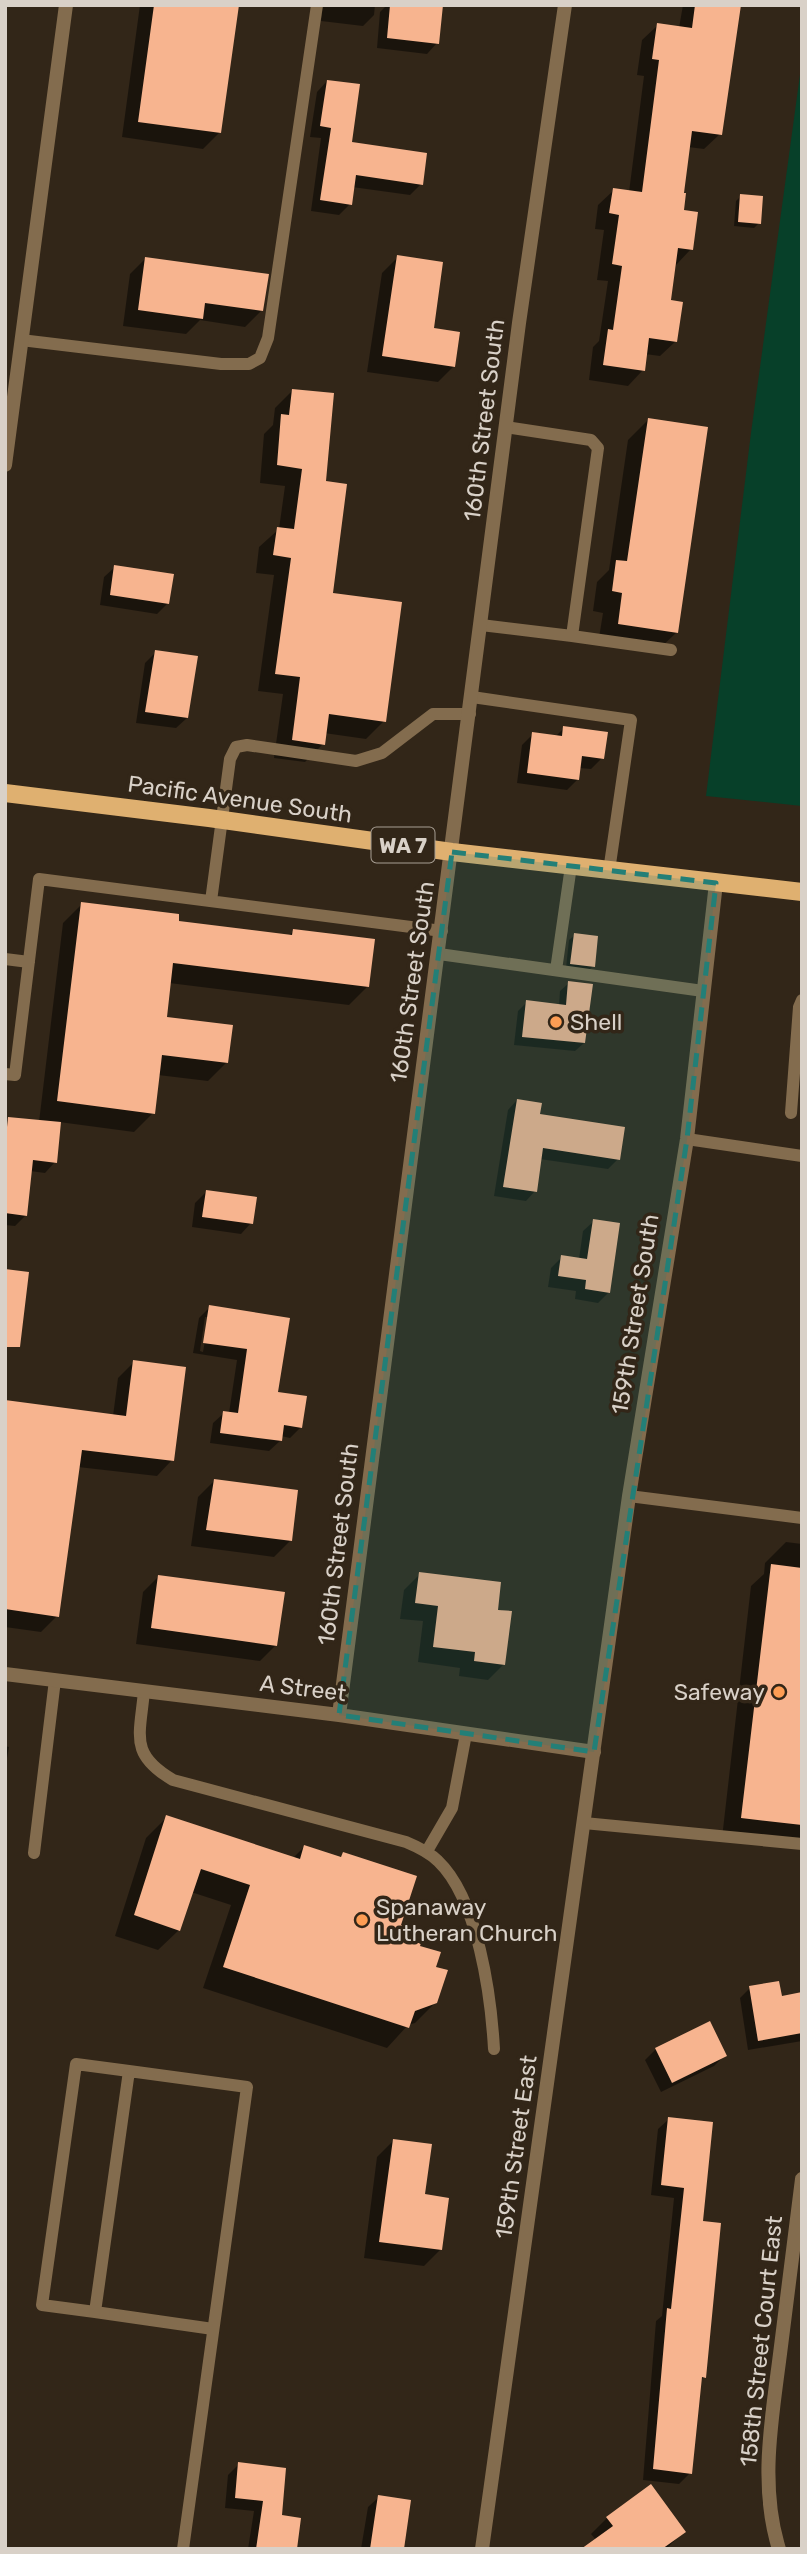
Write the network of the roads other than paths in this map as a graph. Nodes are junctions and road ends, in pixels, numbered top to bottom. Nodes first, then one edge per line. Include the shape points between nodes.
1 (66, 5) edge
2 (317, 5) edge
3 (565, 5) edge
4 (21, 340) junction
5 (506, 427) junction
6 (5, 465) edge
7 (481, 625) junction
8 (572, 636) junction
9 (671, 650) dead end
10 (472, 697) junction
11 (470, 714) junction
12 (5, 793) edge
13 (222, 820) junction
14 (452, 852) junction
15 (571, 866) junction
16 (609, 871) junction
17 (716, 883) junction
18 (802, 892) edge
19 (211, 901) junction
20 (442, 931) junction
21 (439, 954) junction
22 (5, 959) edge
23 (29, 962) junction
24 (556, 970) junction
25 (704, 991) junction
26 (802, 1000) edge
27 (5, 1074) edge
28 (791, 1114) dead end
29 (687, 1139) junction
30 (802, 1156) edge
31 (629, 1496) junction
32 (802, 1518) edge
33 (5, 1674) edge
34 (55, 1680) junction
35 (145, 1691) junction
36 (339, 1715) junction
37 (466, 1734) junction
38 (594, 1752) junction
39 (584, 1823) junction
40 (802, 1844) edge
41 (427, 1851) junction
42 (34, 1853) dead end
43 (494, 2049) dead end
44 (129, 2071) junction
45 (802, 2179) edge
46 (95, 2312) junction
47 (213, 2329) junction
48 (183, 2549) edge
49 (482, 2549) edge
50 (779, 2549) edge

1 - 4 street
2 - 4 lane via 268,338 260,358 249,364 221,364
3 - 5 street, 160th Street South
4 - 6 street
5 - 7 street, 160th Street South
5 - 8 lane via 591,440 598,448
7 - 8 lane
7 - 10 street, 160th Street South
8 - 9 lane
10 - 11 street, 160th Street South
10 - 16 lane via 631,720
11 - 13 lane via 433,714 382,753 356,761 236,747 230,759
11 - 14 street, 160th Street South
12 - 13 main road, Pacific Avenue South / WA 7
13 - 14 main road, Pacific Avenue South / WA 7
13 - 19 lane
14 - 15 main road, Pacific Avenue South / WA 7
14 - 20 street, 160th Street South
15 - 16 main road, Pacific Avenue South / WA 7
15 - 24 lane
16 - 17 main road, Pacific Avenue South / WA 7
17 - 18 main road, Pacific Avenue South / WA 7
17 - 25 street, 159th Street South
19 - 20 lane
19 - 23 lane via 39,879
20 - 21 street, 160th Street South
21 - 24 lane
21 - 36 street, 160th Street South
22 - 23 lane
23 - 27 lane via 15,1075
24 - 25 lane
25 - 29 street, 159th Street South
26 - 28 lane
29 - 30 lane
29 - 31 street, 159th Street South
31 - 32 lane
31 - 38 street, 159th Street South
33 - 34 street, A Street
34 - 35 street, A Street
34 - 42 lane
35 - 36 street, A Street
35 - 41 lane via 143,1753 154,1768 173,1780
36 - 37 street, A Street
37 - 38 street, A Street
37 - 41 lane via 452,1808
38 - 39 street, 159th Street East
39 - 40 lane
39 - 49 street, 159th Street East
41 - 43 lane via 448,1872 467,1908 487,1985
44 - 46 lane
44 - 46 lane via 76,2064 42,2305
44 - 47 lane via 247,2087
45 - 50 street, 158th Street Court East via 769,2443 768,2488
46 - 47 lane
47 - 48 lane

